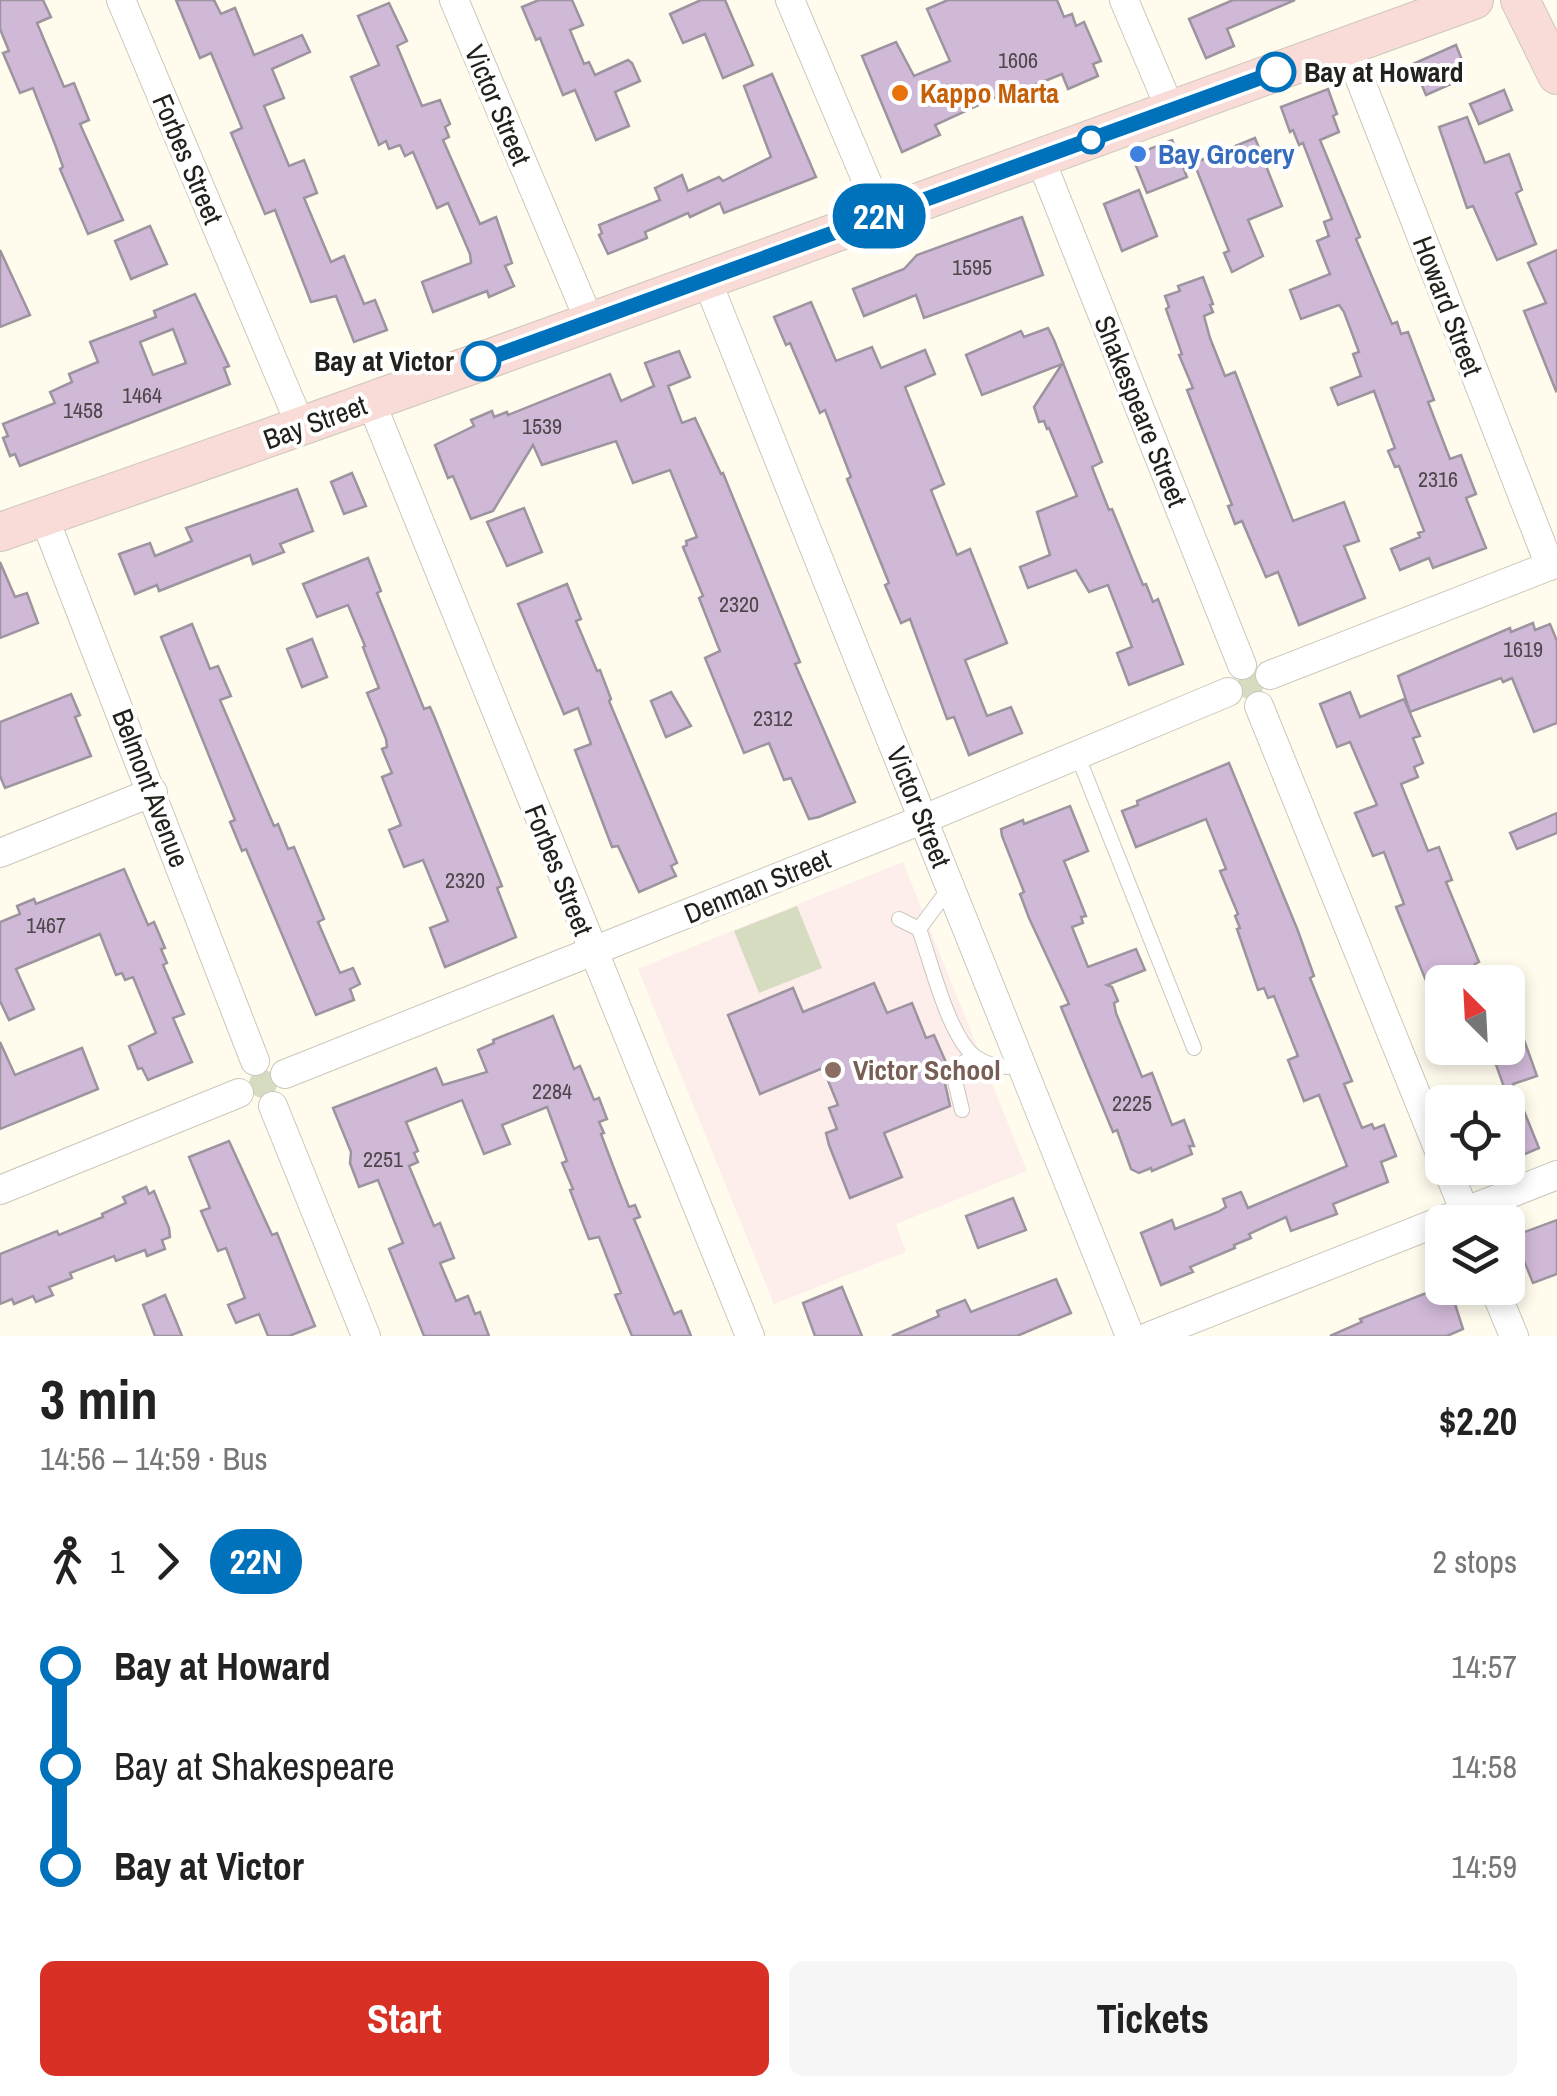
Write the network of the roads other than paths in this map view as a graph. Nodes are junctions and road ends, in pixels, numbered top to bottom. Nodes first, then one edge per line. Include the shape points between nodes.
1 (121, 0) edge
2 (454, 0) edge
3 (790, 0) edge
4 (1124, 0) edge
5 (1474, 0) edge
6 (1520, 0) edge
7 (1347, 46) junction
8 (1557, 75) edge
9 (1171, 110) junction
10 (1040, 158) junction
11 (881, 215) junction
12 (706, 278) junction
13 (589, 320) junction
14 (371, 402) junction
15 (302, 428) junction
16 (44, 517) junction
17 (0, 532) edge
18 (1553, 565) edge
19 (1242, 664) junction
20 (1270, 676) junction
21 (1228, 692) junction
22 (1259, 706) junction
23 (1076, 753) junction
24 (153, 792) junction
25 (924, 819) junction
26 (0, 853) edge
27 (951, 886) junction
28 (900, 919) dead end
29 (919, 929) junction
30 (592, 952) junction
31 (1194, 1048) dead end
32 (974, 1056) junction
33 (255, 1061) junction
34 (1023, 1068) junction
35 (284, 1074) junction
36 (239, 1092) junction
37 (273, 1106) junction
38 (962, 1110) dead end
39 (1425, 1116) edge
40 (1557, 1175) edge
41 (0, 1190) edge
42 (1493, 1205) edge
43 (1425, 1233) edge
44 (1501, 1305) edge
45 (366, 1336) edge
46 (750, 1336) edge
47 (1130, 1336) edge
48 (1150, 1336) edge
49 (1514, 1336) edge

1 - 15 street, Forbes Street
2 - 13 street, Victor Street
3 - 11 street
4 - 9 street
5 - 7 main road, Bay Street
6 - 8 main road
7 - 9 main road, Bay Street
7 - 18 street, Howard Street
9 - 10 main road, Bay Street
10 - 11 main road, Bay Street
10 - 19 street, Shakespeare Street
11 - 12 main road, Bay Street
12 - 13 main road, Bay Street
12 - 25 street, Victor Street
13 - 14 main road, Bay Street
14 - 15 main road, Bay Street
14 - 30 street, Forbes Street
15 - 16 main road, Bay Street
16 - 17 main road, Bay Street
16 - 24 street, Belmont Avenue
18 - 20 street
19 - 20 street via 1258,665
19 - 21 street via 1230,676
20 - 22 street via 1271,693
21 - 22 street via 1240,706
21 - 23 street, Denman Street
22 - 39 street
23 - 25 street, Denman Street
23 - 31 lane
24 - 26 street
24 - 33 street, Belmont Avenue
25 - 27 street, Victor Street
25 - 30 street, Denman Street
27 - 29 lane
27 - 34 street, Victor Street
28 - 29 lane
29 - 32 lane via 959,1038
30 - 35 street, Denman Street
30 - 46 street, Forbes Street
32 - 34 lane
32 - 38 lane via 954,1077
33 - 35 street via 272,1062
33 - 36 street via 240,1073
34 - 47 street, Victor Street
35 - 37 street via 285,1092
36 - 37 street via 253,1106
36 - 41 street
37 - 45 street
40 - 42 street
43 - 48 street
44 - 49 street

